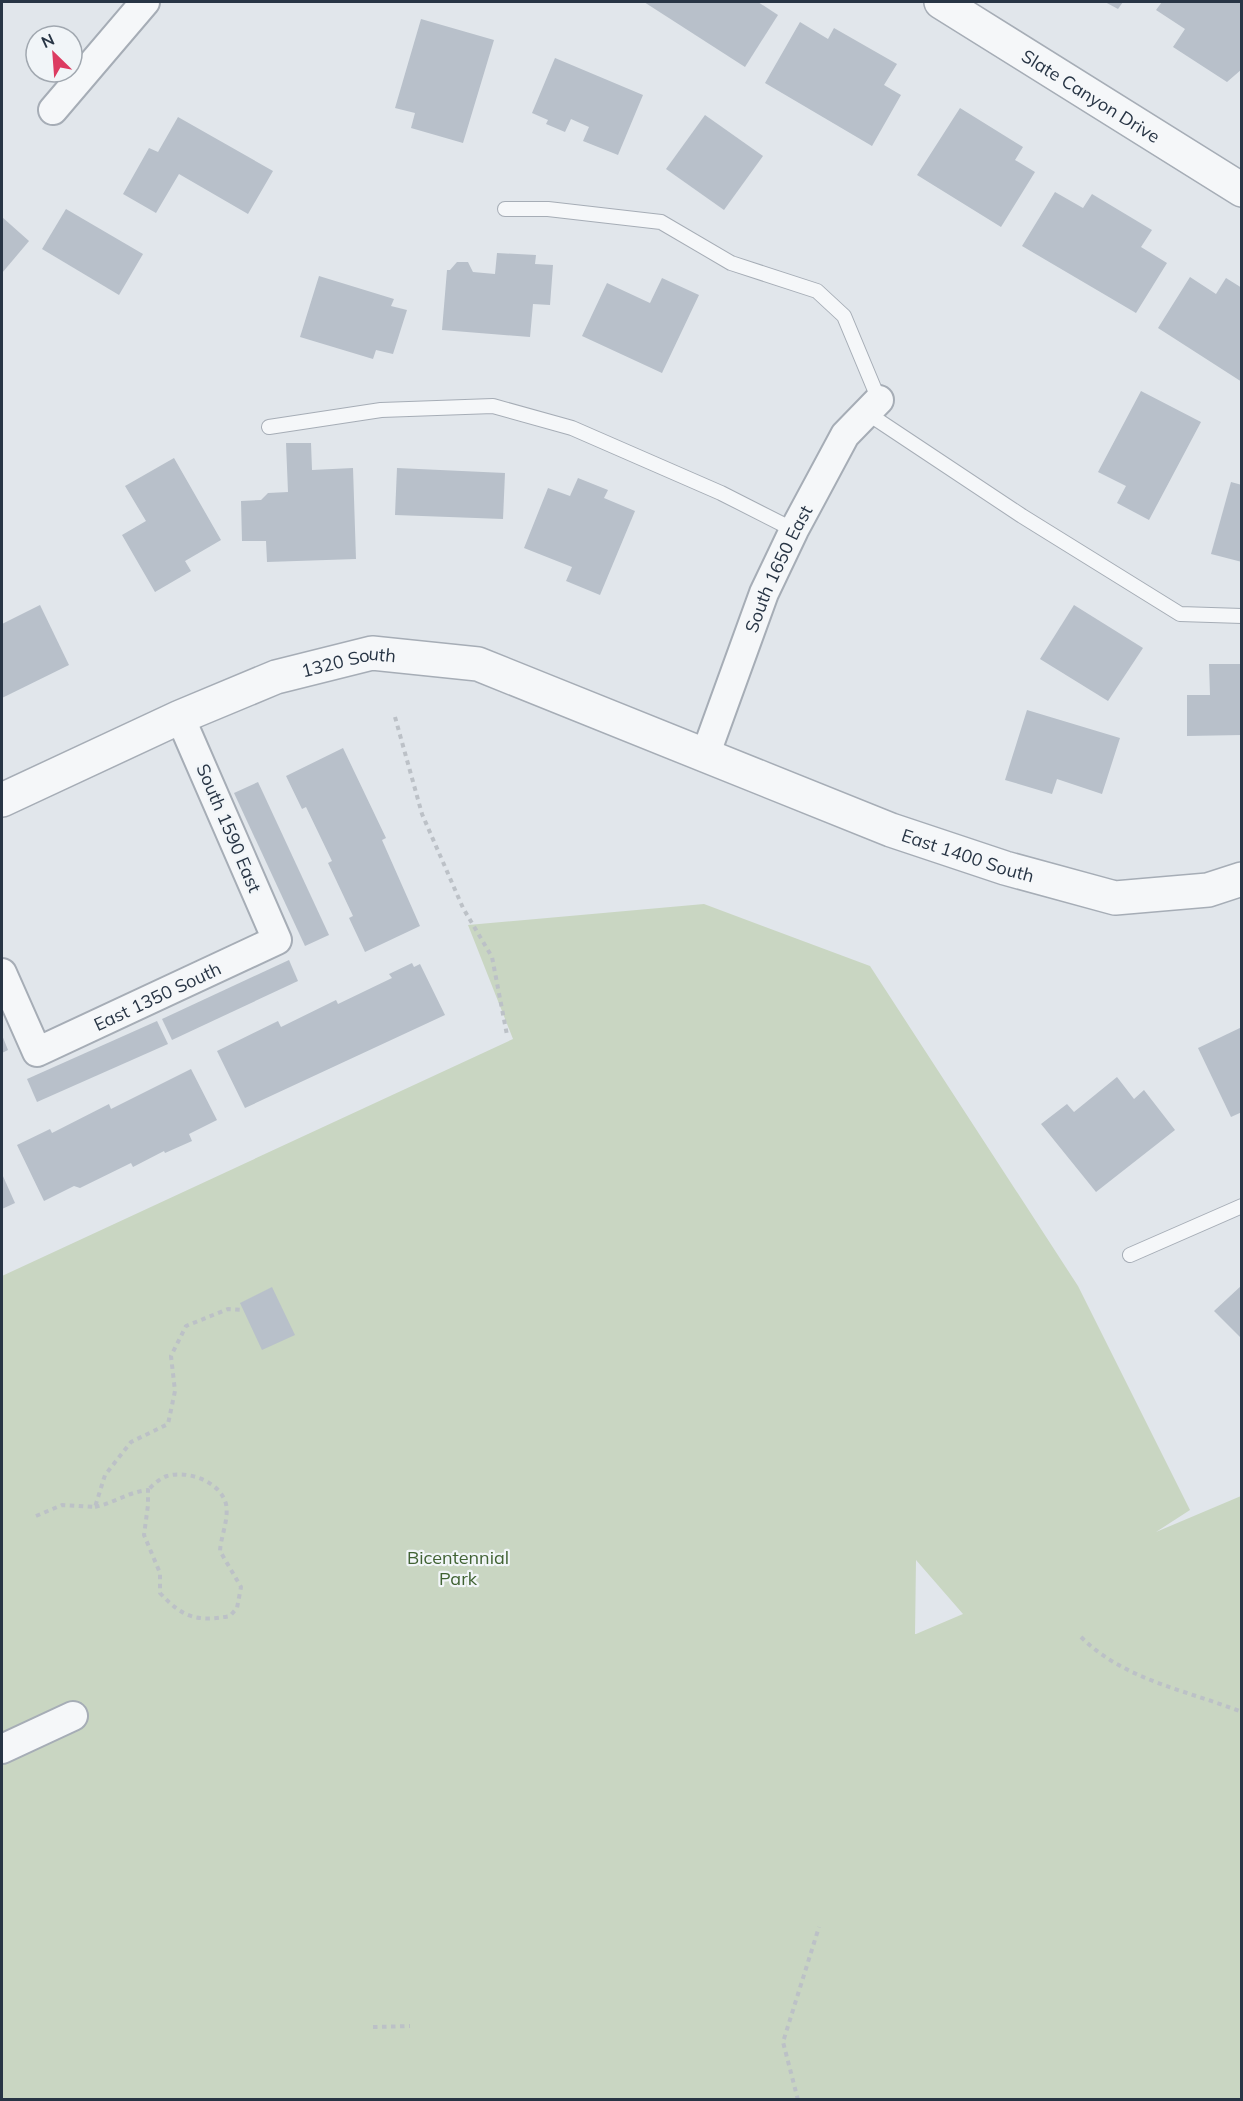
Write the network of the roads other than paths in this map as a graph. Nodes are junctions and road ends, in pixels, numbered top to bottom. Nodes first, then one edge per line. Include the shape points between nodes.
1 (145, 2) edge
2 (941, 2) edge
3 (53, 110) dead end
4 (1242, 190) edge
5 (505, 209) dead end
6 (873, 407) junction
7 (269, 427) dead end
8 (794, 530) junction
9 (1242, 616) edge
10 (180, 717) junction
11 (706, 753) junction
12 (2, 800) edge
13 (1242, 879) edge
14 (277, 940) joint
15 (2, 973) edge
16 (1242, 1206) edge
17 (1130, 1255) dead end
18 (73, 1716) dead end
19 (2, 1749) edge

1 - 3 street
2 - 4 street, Slate Canyon Drive
5 - 6 lane via 548,209 661,222 731,263 817,291 844,316
6 - 8 street, South 1650 East via 845,435
6 - 9 lane via 1022,516 1180,614
7 - 8 lane via 381,410 493,406 572,428 721,492
8 - 11 street, South 1650 East via 764,593
10 - 11 street, 1320 South via 276,677 372,653 478,664
10 - 12 street, 1320 South
10 - 14 street, South 1590 East
11 - 13 street, East 1400 South via 891,830 1005,868 1115,898 1208,890
14 - 15 street, East 1350 South via 37,1052
16 - 17 lane
18 - 19 street

